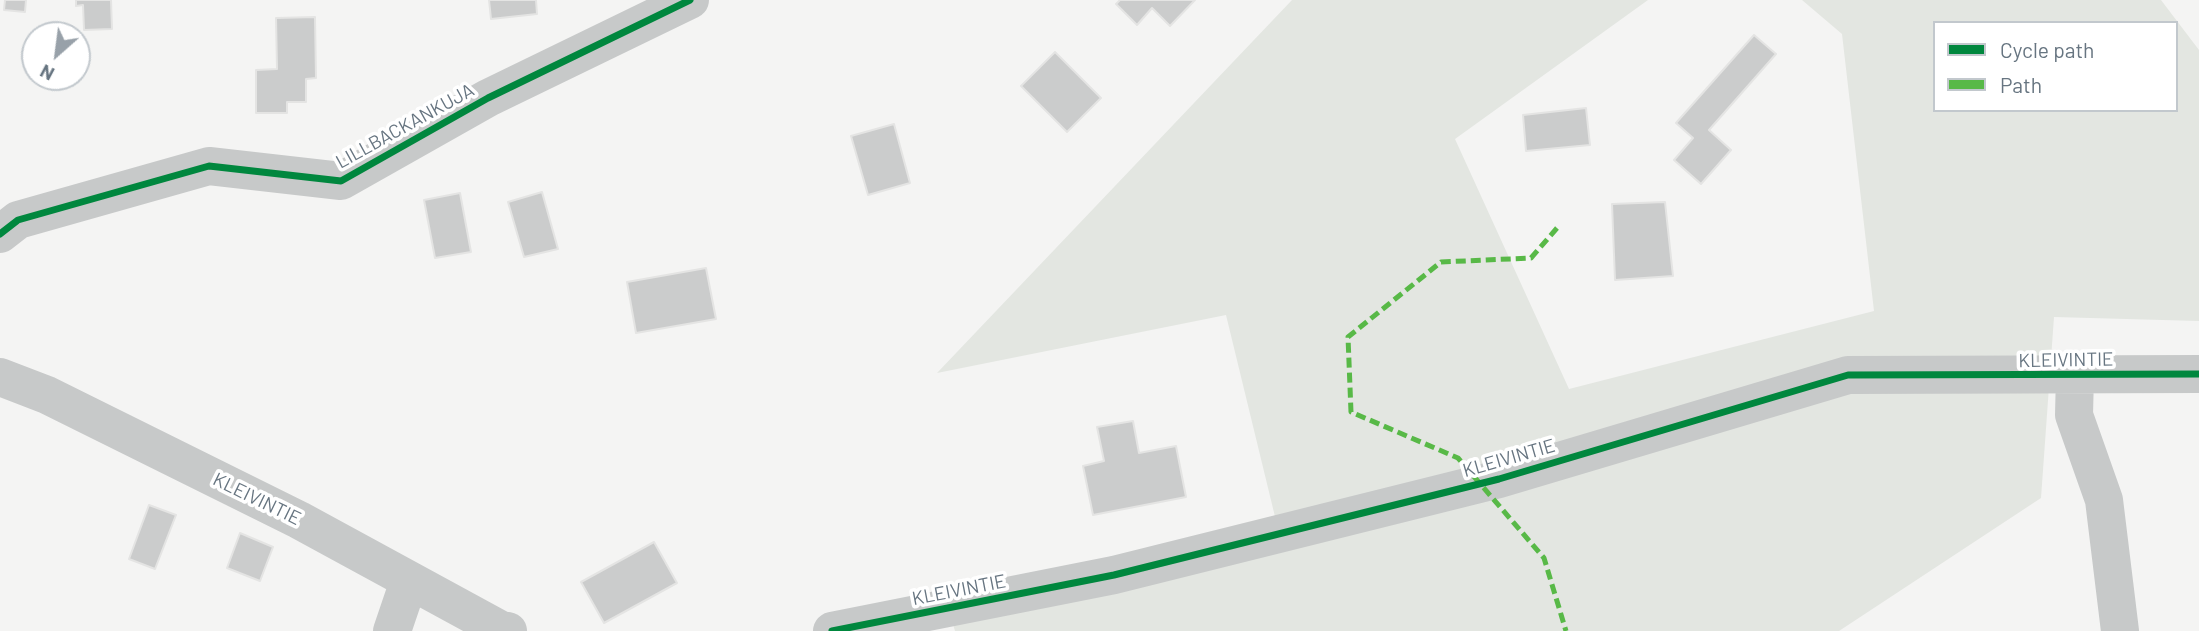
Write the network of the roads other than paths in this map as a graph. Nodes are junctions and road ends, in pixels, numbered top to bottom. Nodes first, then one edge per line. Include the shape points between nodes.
1 (690, 0) edge
2 (0, 234) edge
3 (2199, 374) edge
4 (2075, 375) junction
5 (0, 377) edge
6 (409, 581) junction
7 (391, 631) edge
8 (508, 631) edge
9 (832, 631) edge
10 (2120, 631) edge

1 - 2 street, LILLBACKANKUJA via 488,98 341,181 209,166 18,219
3 - 4 street, KLEIVINTIE
4 - 9 street, KLEIVINTIE via 1848,375 1480,484 1114,575
4 - 10 street via 2074,415 2104,500
5 - 6 street, KLEIVINTIE via 47,395 299,520
6 - 7 street
6 - 8 street, KLEIVINTIE

